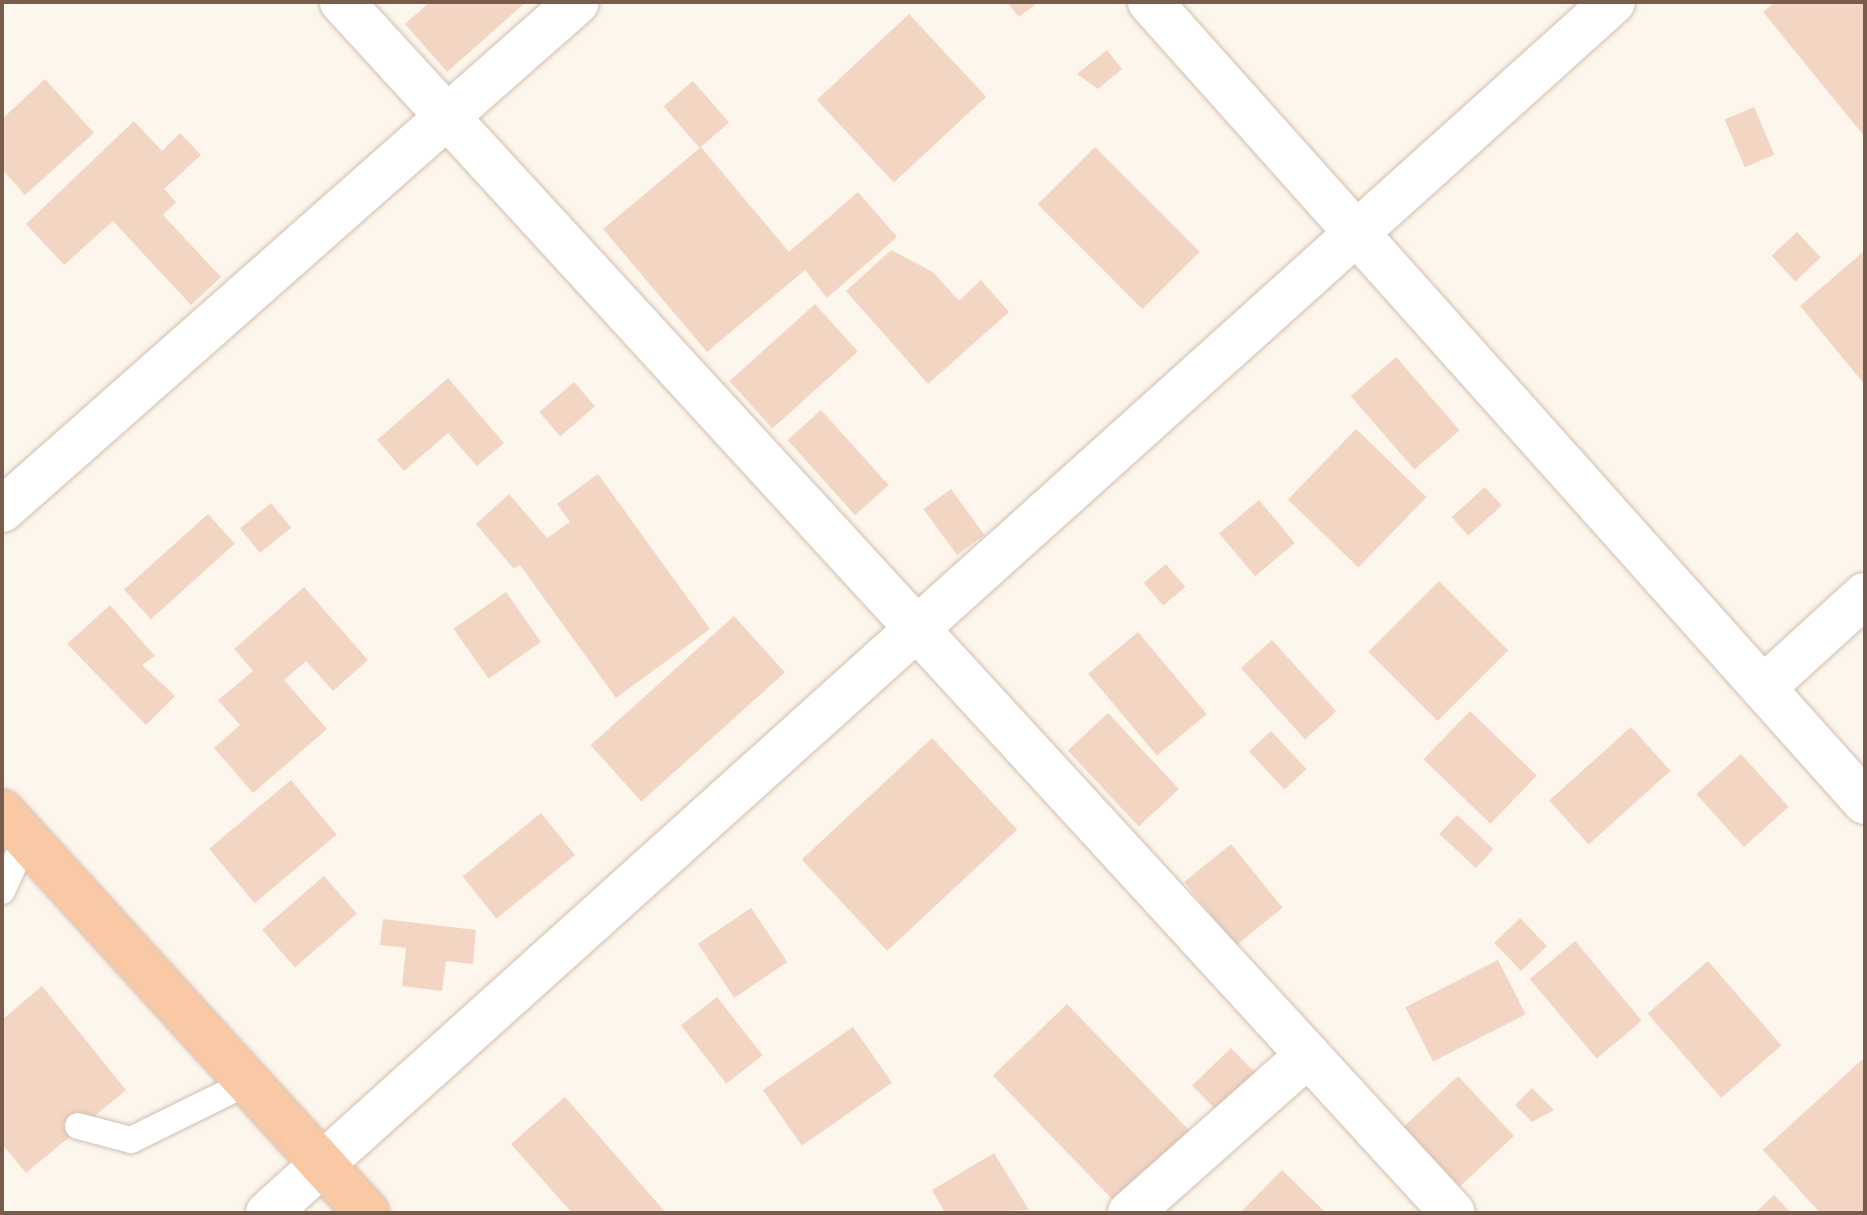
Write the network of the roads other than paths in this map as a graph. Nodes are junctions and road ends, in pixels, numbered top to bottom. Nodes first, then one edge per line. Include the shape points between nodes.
1 (342, 2) edge
2 (577, 2) edge
3 (1150, 2) edge
4 (1613, 2) edge
5 (447, 117) junction
6 (1356, 232) junction
7 (2, 510) edge
8 (1865, 595) edge
9 (916, 629) junction
10 (1763, 688) junction
11 (1865, 802) edge
12 (14, 825) edge
13 (2, 891) edge
14 (1308, 1055) junction
15 (249, 1082) junction
16 (78, 1126) dead end
17 (322, 1163) junction
18 (268, 1213) edge
19 (367, 1213) edge
20 (1130, 1213) edge
21 (1453, 1213) edge

1 - 5 street
2 - 5 street
3 - 6 street
4 - 6 street
5 - 7 street
5 - 9 street
6 - 9 street
6 - 10 street
8 - 10 street
9 - 14 street
9 - 17 street
10 - 11 street
12 - 13 lane
12 - 15 highway
14 - 20 street
14 - 21 street
15 - 16 lane via 131,1140
15 - 17 highway
17 - 18 street
17 - 19 highway

